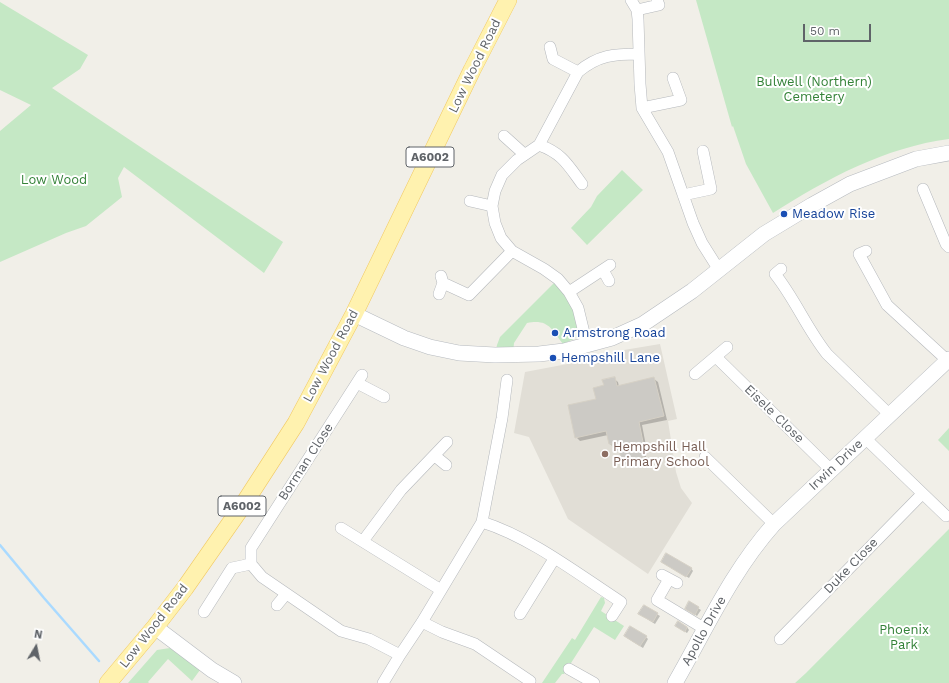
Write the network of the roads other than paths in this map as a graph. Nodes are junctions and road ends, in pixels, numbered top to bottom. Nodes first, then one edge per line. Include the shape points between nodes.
1 (508, 0) edge
2 (631, 0) edge
3 (657, 0) edge
4 (637, 10) junction
5 (550, 47) dead end
6 (639, 54) junction
7 (578, 72) junction
8 (673, 78) dead end
9 (642, 108) junction
10 (504, 136) dead end
11 (539, 144) junction
12 (703, 151) dead end
13 (524, 154) junction
14 (949, 154) edge
15 (582, 184) dead end
16 (923, 189) dead end
17 (684, 195) junction
18 (470, 201) dead end
19 (492, 206) junction
20 (949, 247) edge
21 (512, 251) junction
22 (866, 251) dead end
23 (781, 268) dead end
24 (719, 270) junction
25 (609, 281) dead end
26 (441, 284) dead end
27 (570, 292) junction
28 (354, 314) junction
29 (587, 345) junction
30 (727, 347) dead end
31 (716, 357) junction
32 (948, 360) edge
33 (695, 374) dead end
34 (507, 380) dead end
35 (384, 397) dead end
36 (890, 415) junction
37 (865, 438) junction
38 (447, 442) dead end
39 (435, 456) junction
40 (707, 462) dead end
41 (446, 465) dead end
42 (832, 470) junction
43 (922, 494) junction
44 (946, 516) dead end
45 (482, 522) junction
46 (774, 524) junction
47 (341, 528) dead end
48 (363, 541) junction
49 (554, 559) junction
50 (251, 564) junction
51 (669, 579) dead end
52 (733, 580) joint
53 (441, 590) junction
54 (286, 594) junction
55 (277, 605) dead end
56 (204, 612) dead end
57 (520, 614) dead end
58 (612, 616) dead end
59 (422, 622) junction
60 (155, 627) junction
61 (705, 629) junction
62 (780, 639) dead end
63 (400, 655) junction
64 (569, 669) dead end
65 (580, 680) edge
66 (108, 683) edge
67 (234, 683) edge
68 (383, 683) edge
69 (529, 683) edge
70 (594, 683) edge
71 (675, 683) edge

1 - 28 main road, Low Wood Road / A6002
2 - 4 street
3 - 4 street via 658,5
4 - 6 street
5 - 7 street via 553,59
6 - 7 street via 602,57 587,64
6 - 9 street
7 - 11 street
8 - 9 street via 681,100
9 - 17 street via 668,152
10 - 13 street
11 - 13 street
11 - 15 street via 555,152
12 - 17 street via 711,189
13 - 19 street via 502,175
14 - 24 street via 916,159 850,184 764,234
16 - 20 street
17 - 24 street via 702,243
18 - 19 street
19 - 21 street via 501,238
21 - 26 street via 469,295
21 - 27 street via 544,269
22 - 32 street via 859,254 887,305
23 - 36 street via 775,274 826,354
24 - 29 street via 643,324 612,338
25 - 27 street via 606,267
27 - 29 street via 578,308
28 - 29 street via 404,338 459,353 538,354
28 - 60 main road, Low Wood Road / A6002 via 292,429 243,505
30 - 31 street
31 - 33 street
31 - 42 street, Eisele Close
32 - 36 street, Irwin Drive
34 - 45 street
35 - 50 street, Borman Close via 360,379 251,548
36 - 37 street, Irwin Drive
37 - 42 street, Irwin Drive
37 - 43 street
38 - 39 street
39 - 41 street
39 - 48 street via 401,490
40 - 46 street
42 - 46 street, Irwin Drive
43 - 44 street
43 - 62 street, Duke Close
45 - 49 street via 501,528
45 - 53 street
46 - 52 street, Irwin Drive via 759,541
47 - 48 street
48 - 53 street
49 - 57 street
49 - 58 street via 621,602
50 - 54 street via 262,578
50 - 56 street via 232,568
51 - 61 street via 657,600
52 - 61 street, Apollo Drive
53 - 59 street
54 - 55 street
54 - 63 street via 341,631 369,638
59 - 63 street
59 - 69 street via 475,644 530,681
60 - 66 main road, Low Wood Road / A6002
60 - 67 street via 212,670
61 - 71 street, Apollo Drive
63 - 68 street
64 - 65 street
65 - 70 street

